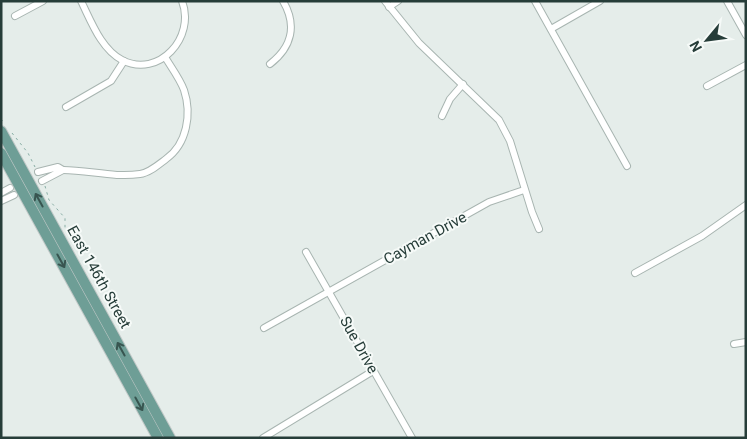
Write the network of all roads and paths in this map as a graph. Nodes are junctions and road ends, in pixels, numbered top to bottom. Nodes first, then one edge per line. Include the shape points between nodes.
1 (43, 1) edge
2 (80, 1) edge
3 (182, 1) edge
4 (283, 1) edge
5 (398, 1) edge
6 (535, 1) edge
7 (600, 1) edge
8 (727, 1) edge
9 (387, 4) edge
10 (15, 16) dead end
11 (551, 28) junction
12 (746, 35) edge
13 (165, 57) junction
14 (124, 61) junction
15 (270, 64) dead end
16 (746, 65) edge
17 (463, 84) junction
18 (707, 86) dead end
19 (66, 107) dead end
20 (442, 116) dead end
21 (1, 119) edge
22 (6, 129) edge
23 (1, 153) edge
24 (627, 166) dead end
25 (37, 170) joint
26 (63, 170) junction
27 (42, 181) dead end
28 (10, 188) dead end
29 (524, 190) junction
30 (1, 193) edge
31 (14, 195) dead end
32 (1, 201) edge
33 (746, 205) edge
34 (539, 229) dead end
35 (306, 252) dead end
36 (635, 273) dead end
37 (329, 292) junction
38 (264, 328) dead end
39 (746, 342) edge
40 (734, 344) dead end
41 (373, 371) junction
42 (158, 438) edge
43 (170, 438) edge
44 (263, 438) edge
45 (412, 438) edge

1 - 10 street
2 - 14 street via 102,41
3 - 13 street via 186,18 184,30 176,46
4 - 15 street via 291,20 292,35 278,58
5 - 9 street
6 - 11 street
7 - 11 street
8 - 12 street
9 - 17 street via 419,43
11 - 24 street
13 - 14 street via 144,63
13 - 26 street via 184,89 187,112 186,130 171,156 142,174 120,176
14 - 19 street via 111,81
16 - 18 street
17 - 20 street via 450,99
17 - 29 street via 502,125
21 - 22 path
22 - 25 path via 28,153
43 -> 22 main road, East 146th Street
23 -> 42 main road, East 146th Street
25 - 26 street via 58,167
26 - 27 street
28 - 30 street
29 - 34 street
29 - 37 street, Cayman Drive via 489,202
31 - 32 street
33 - 36 street via 702,236
35 - 37 street, Sue Drive
37 - 38 street, Cayman Drive
37 - 41 street, Sue Drive
39 - 40 street
41 - 44 street
41 - 45 street, Sue Drive

